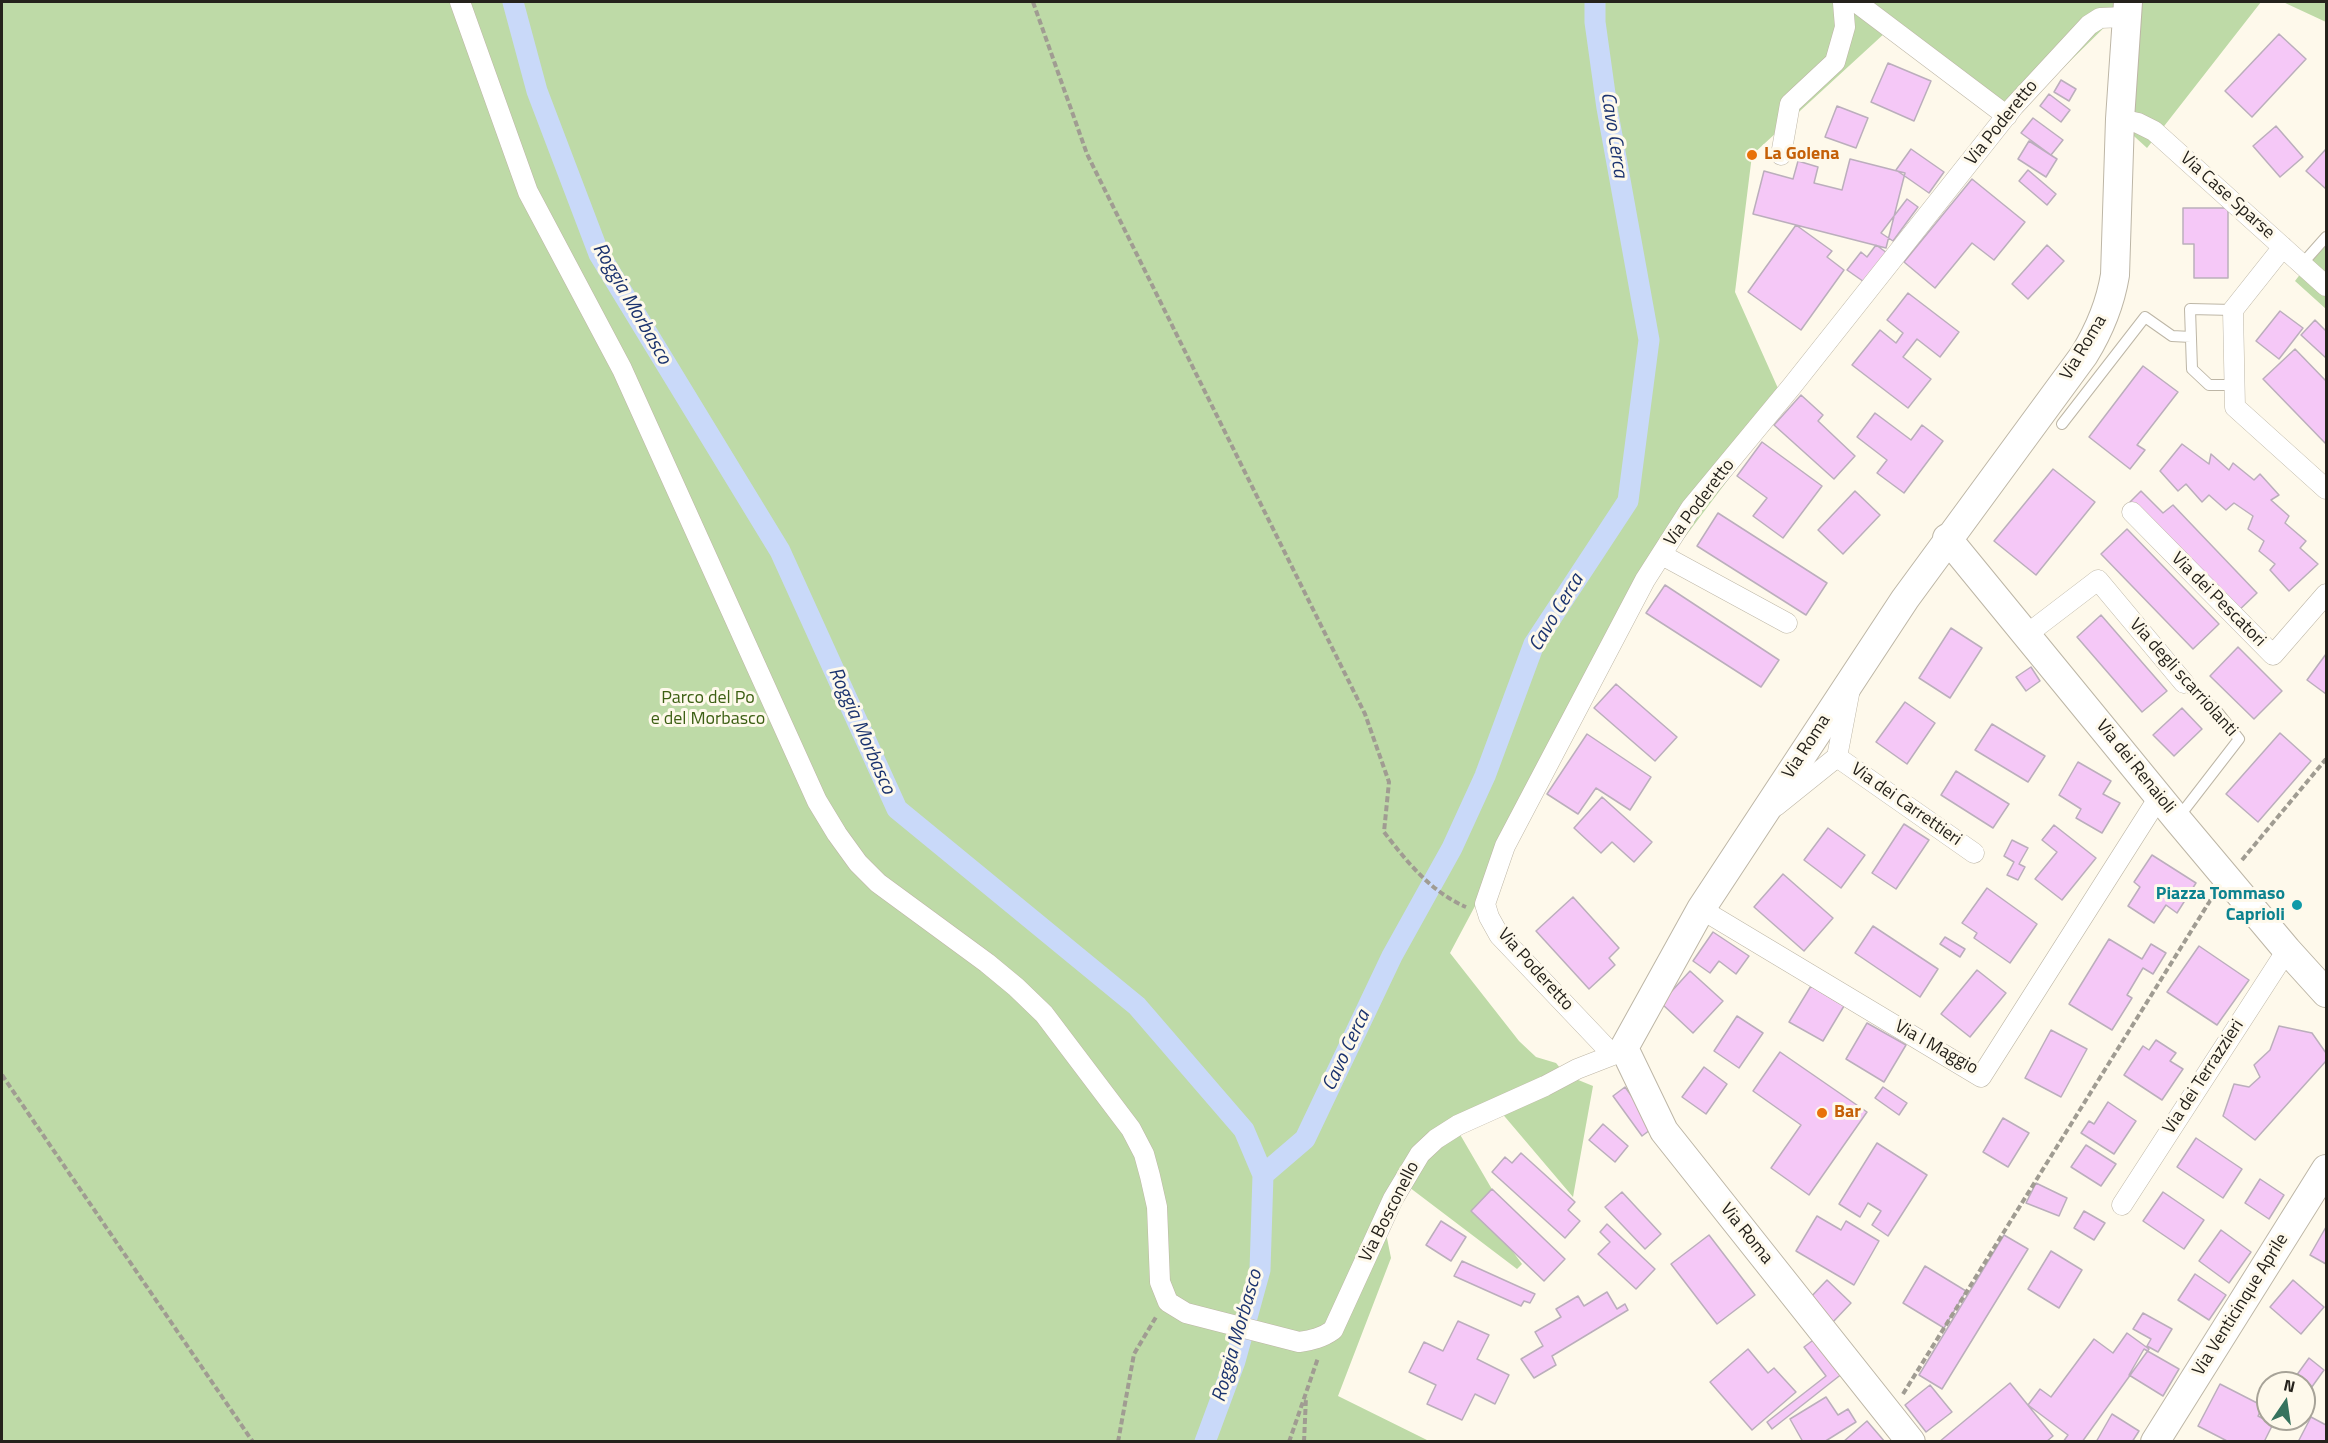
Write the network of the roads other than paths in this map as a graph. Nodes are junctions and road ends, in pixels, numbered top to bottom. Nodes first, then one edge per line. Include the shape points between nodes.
1 (460, 2) edge
2 (1846, 2) edge
3 (1856, 2) edge
4 (2127, 9) edge
5 (2007, 116) junction
6 (2120, 119) junction
7 (1781, 155) dead end
8 (2326, 237) edge
9 (2283, 247) junction
10 (2302, 264) junction
11 (2326, 286) edge
12 (2233, 310) junction
13 (2191, 337) junction
14 (2235, 385) junction
15 (2062, 424) dead end
16 (2326, 489) edge
17 (2132, 512) dead end
18 (1947, 538) junction
19 (1662, 555) junction
20 (2326, 594) edge
21 (1786, 623) dead end
22 (2026, 635) junction
23 (1853, 678) junction
24 (2184, 683) joint
25 (1837, 757) junction
26 (2159, 797) junction
27 (1760, 819) junction
28 (2177, 819) junction
29 (1974, 853) dead end
30 (1701, 909) junction
31 (2289, 946) junction
32 (2326, 993) edge
33 (1619, 1051) junction
34 (2326, 1169) edge
35 (2122, 1205) dead end
36 (1911, 1442) edge
37 (2156, 1442) edge

1 - 33 street, Via Bosconello via 528,192 622,369 817,801 858,863 878,883 1009,981 1044,1014 1131,1130 1143,1154 1154,1197 1160,1282 1168,1302 1186,1313 1299,1342 1314,1340 1333,1330 1393,1199 1420,1154 1458,1125
2 - 7 street via 1845,27 1835,62 1790,104
3 - 5 street
4 - 5 street, Via Poderetto via 2089,25
4 - 6 street, Via Roma
5 - 19 street, Via Poderetto via 1691,508
6 - 9 street, Via Case Sparse via 2154,131
6 - 18 street, Via Roma via 2115,275 2106,313 2084,355
8 - 10 lane
9 - 10 street, Via Case Sparse
9 - 12 street
10 - 11 street, Via Case Sparse
12 - 13 lane via 2190,309
12 - 14 street
13 - 14 lane via 2192,369 2209,385
13 - 15 lane via 2172,336 2145,317
14 - 16 street via 2235,407
17 - 20 street, Via dei Pescatori via 2273,655
18 - 22 street, Via dei Renaioli
18 - 23 street, Via Roma
19 - 21 street
19 - 33 street, Via Poderetto via 1505,846 1485,904 1499,935
22 - 24 street, Via degli scarriolanti via 2098,580
22 - 26 street, Via dei Renaioli
23 - 25 street, Via dei Carrettieri
23 - 27 street, Via Roma
24 - 28 lane, Via degli scarriolanti via 2216,710 2239,739
25 - 27 street, Via dei Carrettieri
25 - 29 street, Via dei Carrettieri
26 - 28 street, Via dei Renaioli
26 - 30 street, Via I Maggio via 1981,1077
27 - 30 street, Via Roma
28 - 31 street, Via dei Renaioli
30 - 33 street, Via Roma
31 - 32 street, Via dei Renaioli
31 - 35 street, Via dei Terrazzieri
33 - 36 street, Via Roma via 1664,1131
34 - 37 street, Via Venticinque Aprile

